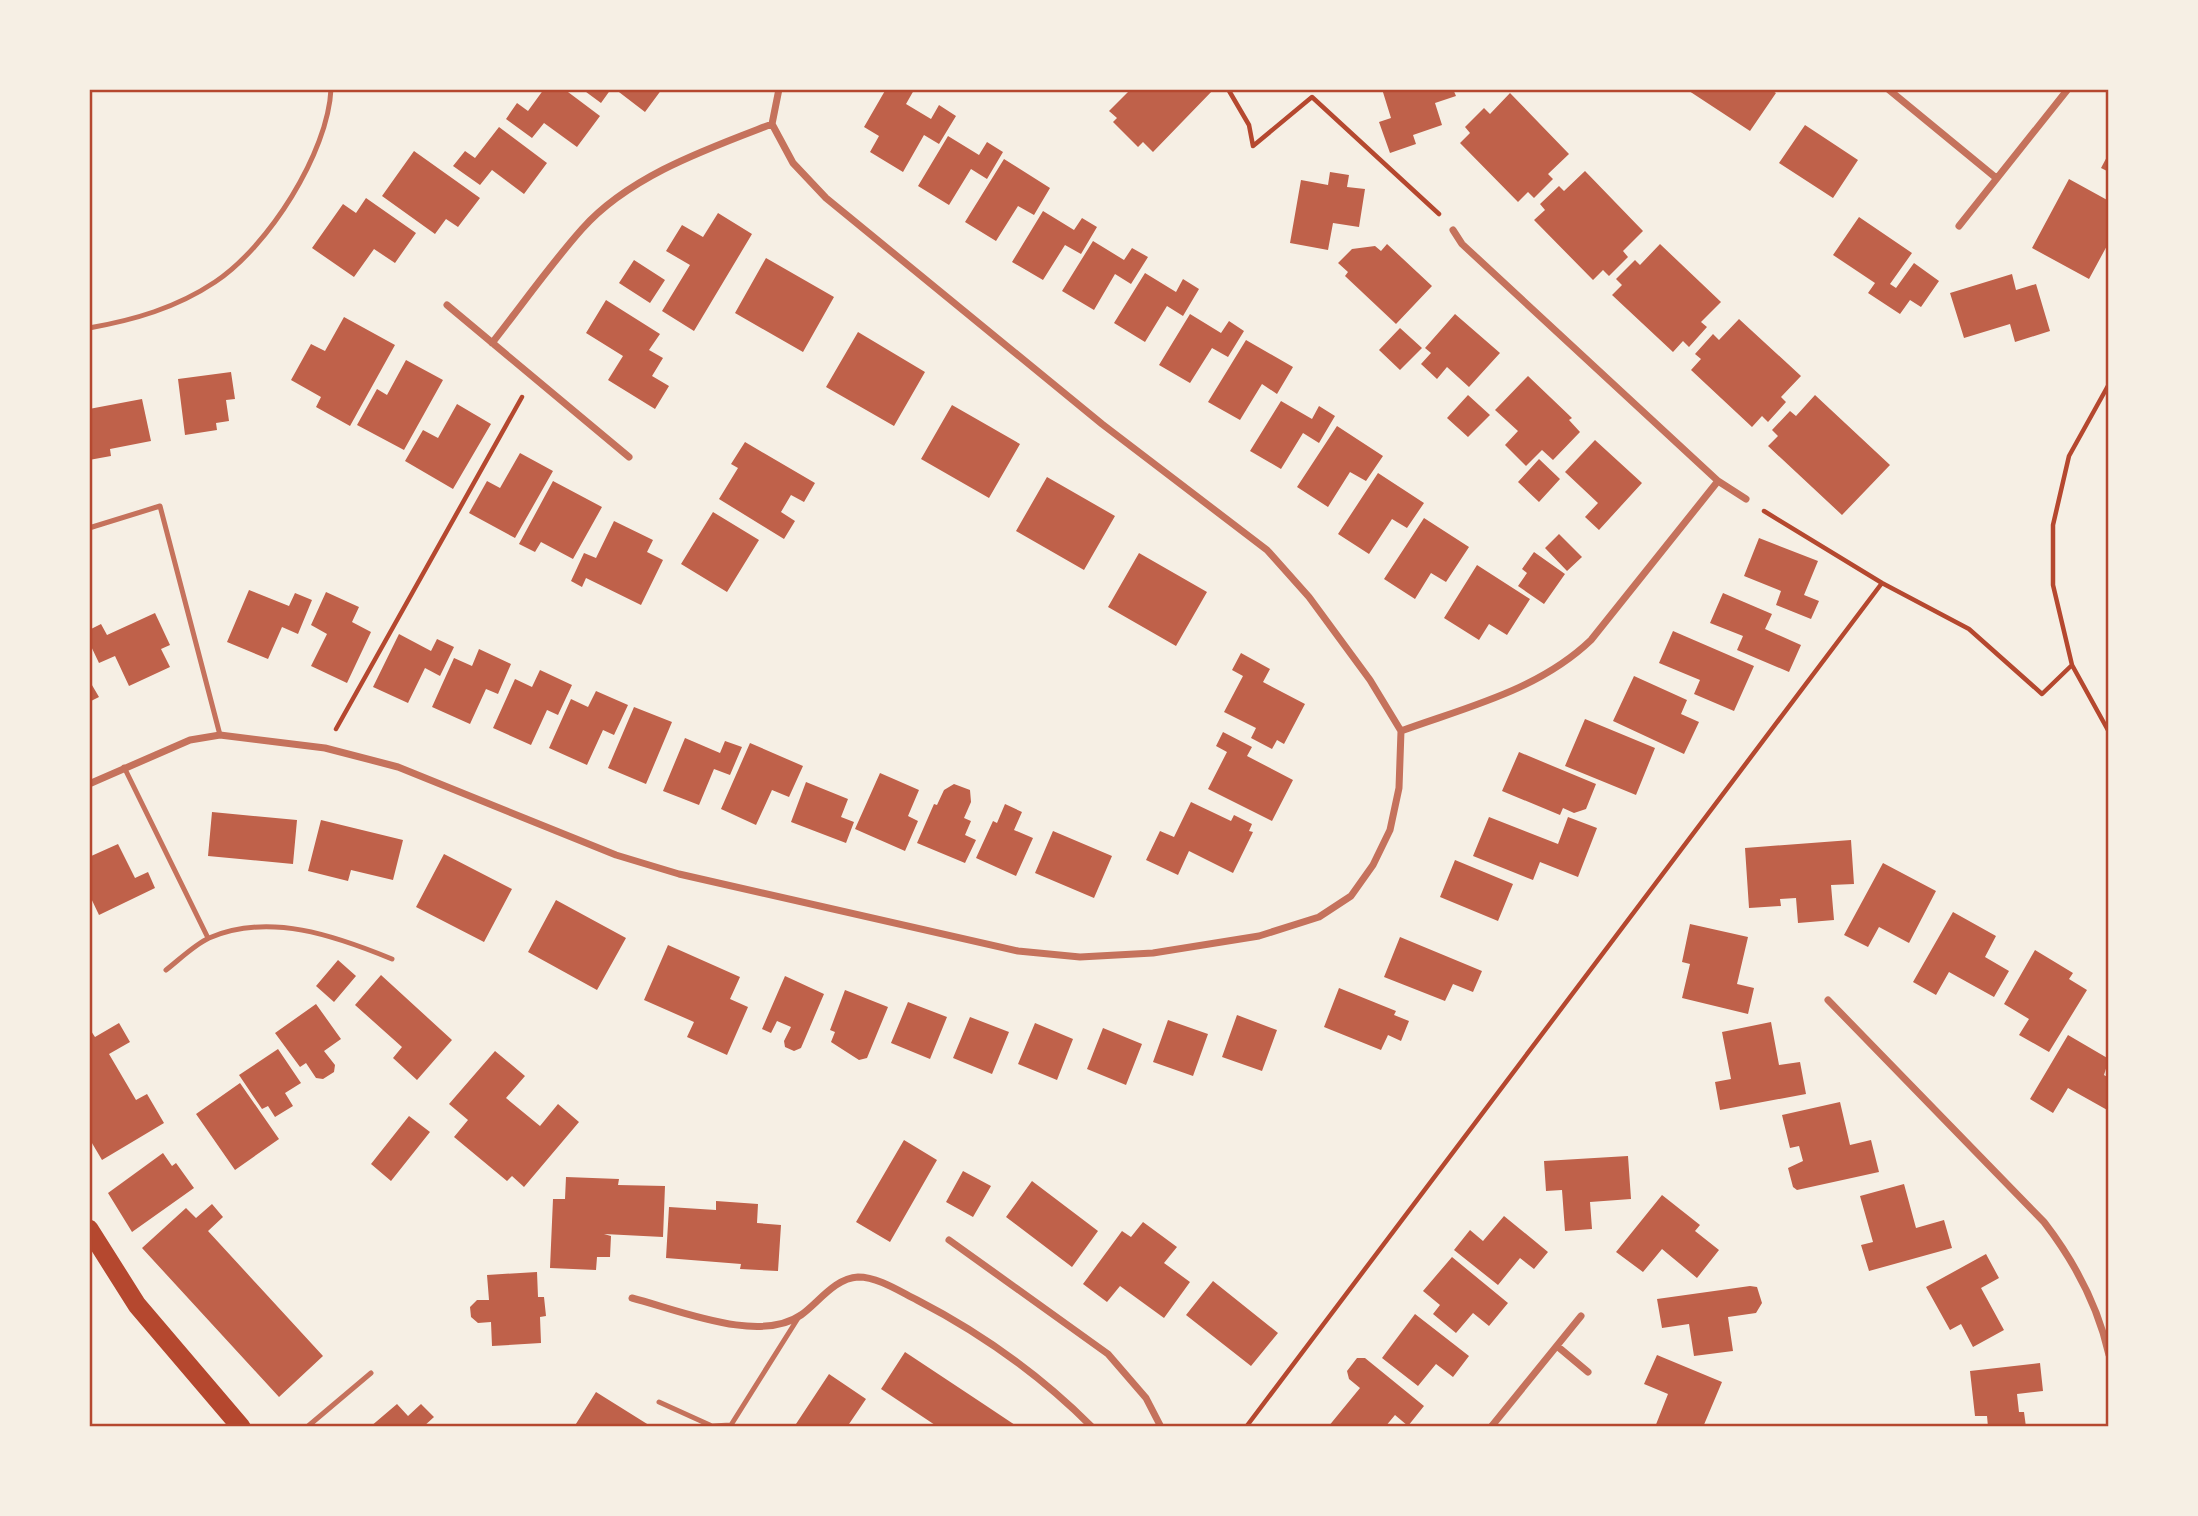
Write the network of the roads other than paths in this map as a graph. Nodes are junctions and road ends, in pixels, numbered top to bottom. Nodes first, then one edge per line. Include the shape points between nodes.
1 (331, 89) edge
2 (779, 89) edge
3 (1888, 89) edge
4 (2068, 89) edge
5 (772, 124) junction
6 (1995, 177) junction
7 (1959, 226) dead end
8 (1453, 230) road end
9 (447, 305) dead end
10 (89, 328) edge
11 (492, 343) junction
12 (629, 457) dead end
13 (1718, 481) junction
14 (1746, 499) road end
15 (89, 528) edge
16 (1401, 731) junction
17 (220, 735) junction
18 (124, 768) junction
19 (89, 784) edge
20 (208, 938) junction
21 (392, 959) dead end
22 (166, 970) dead end
23 (1828, 1000) dead end
24 (89, 1229) edge
25 (949, 1240) dead end
26 (632, 1298) dead end
27 (800, 1315) junction
28 (1581, 1316) dead end
29 (1557, 1346) junction
30 (2109, 1354) edge
31 (1588, 1372) dead end
32 (370, 1373) dead end
33 (659, 1402) dead end
34 (241, 1427) edge
35 (307, 1427) edge
36 (1093, 1427) edge
37 (1161, 1427) edge
38 (1491, 1427) edge

1 - 10 lane via 330,113 317,154 289,202 250,249 217,281 175,305 135,320
2 - 5 street
3 - 6 street
4 - 6 street
5 - 11 street via 639,183 608,205 583,228
5 - 16 street via 793,163 826,198 1102,424 1267,550 1309,597
6 - 7 street
8 - 13 street via 1462,244
9 - 11 street
11 - 12 street
13 - 14 street
13 - 16 street via 1570,660 1531,683
15 - 17 lane via 160,506
16 - 17 street via 1399,788 1390,830 1351,896 1319,917 1259,936 1153,953 1080,957 1018,951 679,874 616,855 398,767 325,748
17 - 18 street via 190,740
18 - 19 street
18 - 20 lane
20 - 21 lane via 284,928 319,932
20 - 22 lane
23 - 30 street via 2044,1222 2069,1255
24 - 34 highway via 137,1306
25 - 37 street via 1108,1354 1146,1398
26 - 27 street via 749,1328 775,1326
27 - 33 lane via 731,1425 712,1426
27 - 36 street via 828,1290 856,1277 883,1282 975,1330 1058,1393
28 - 29 street
29 - 31 street
29 - 38 street
32 - 35 lane

